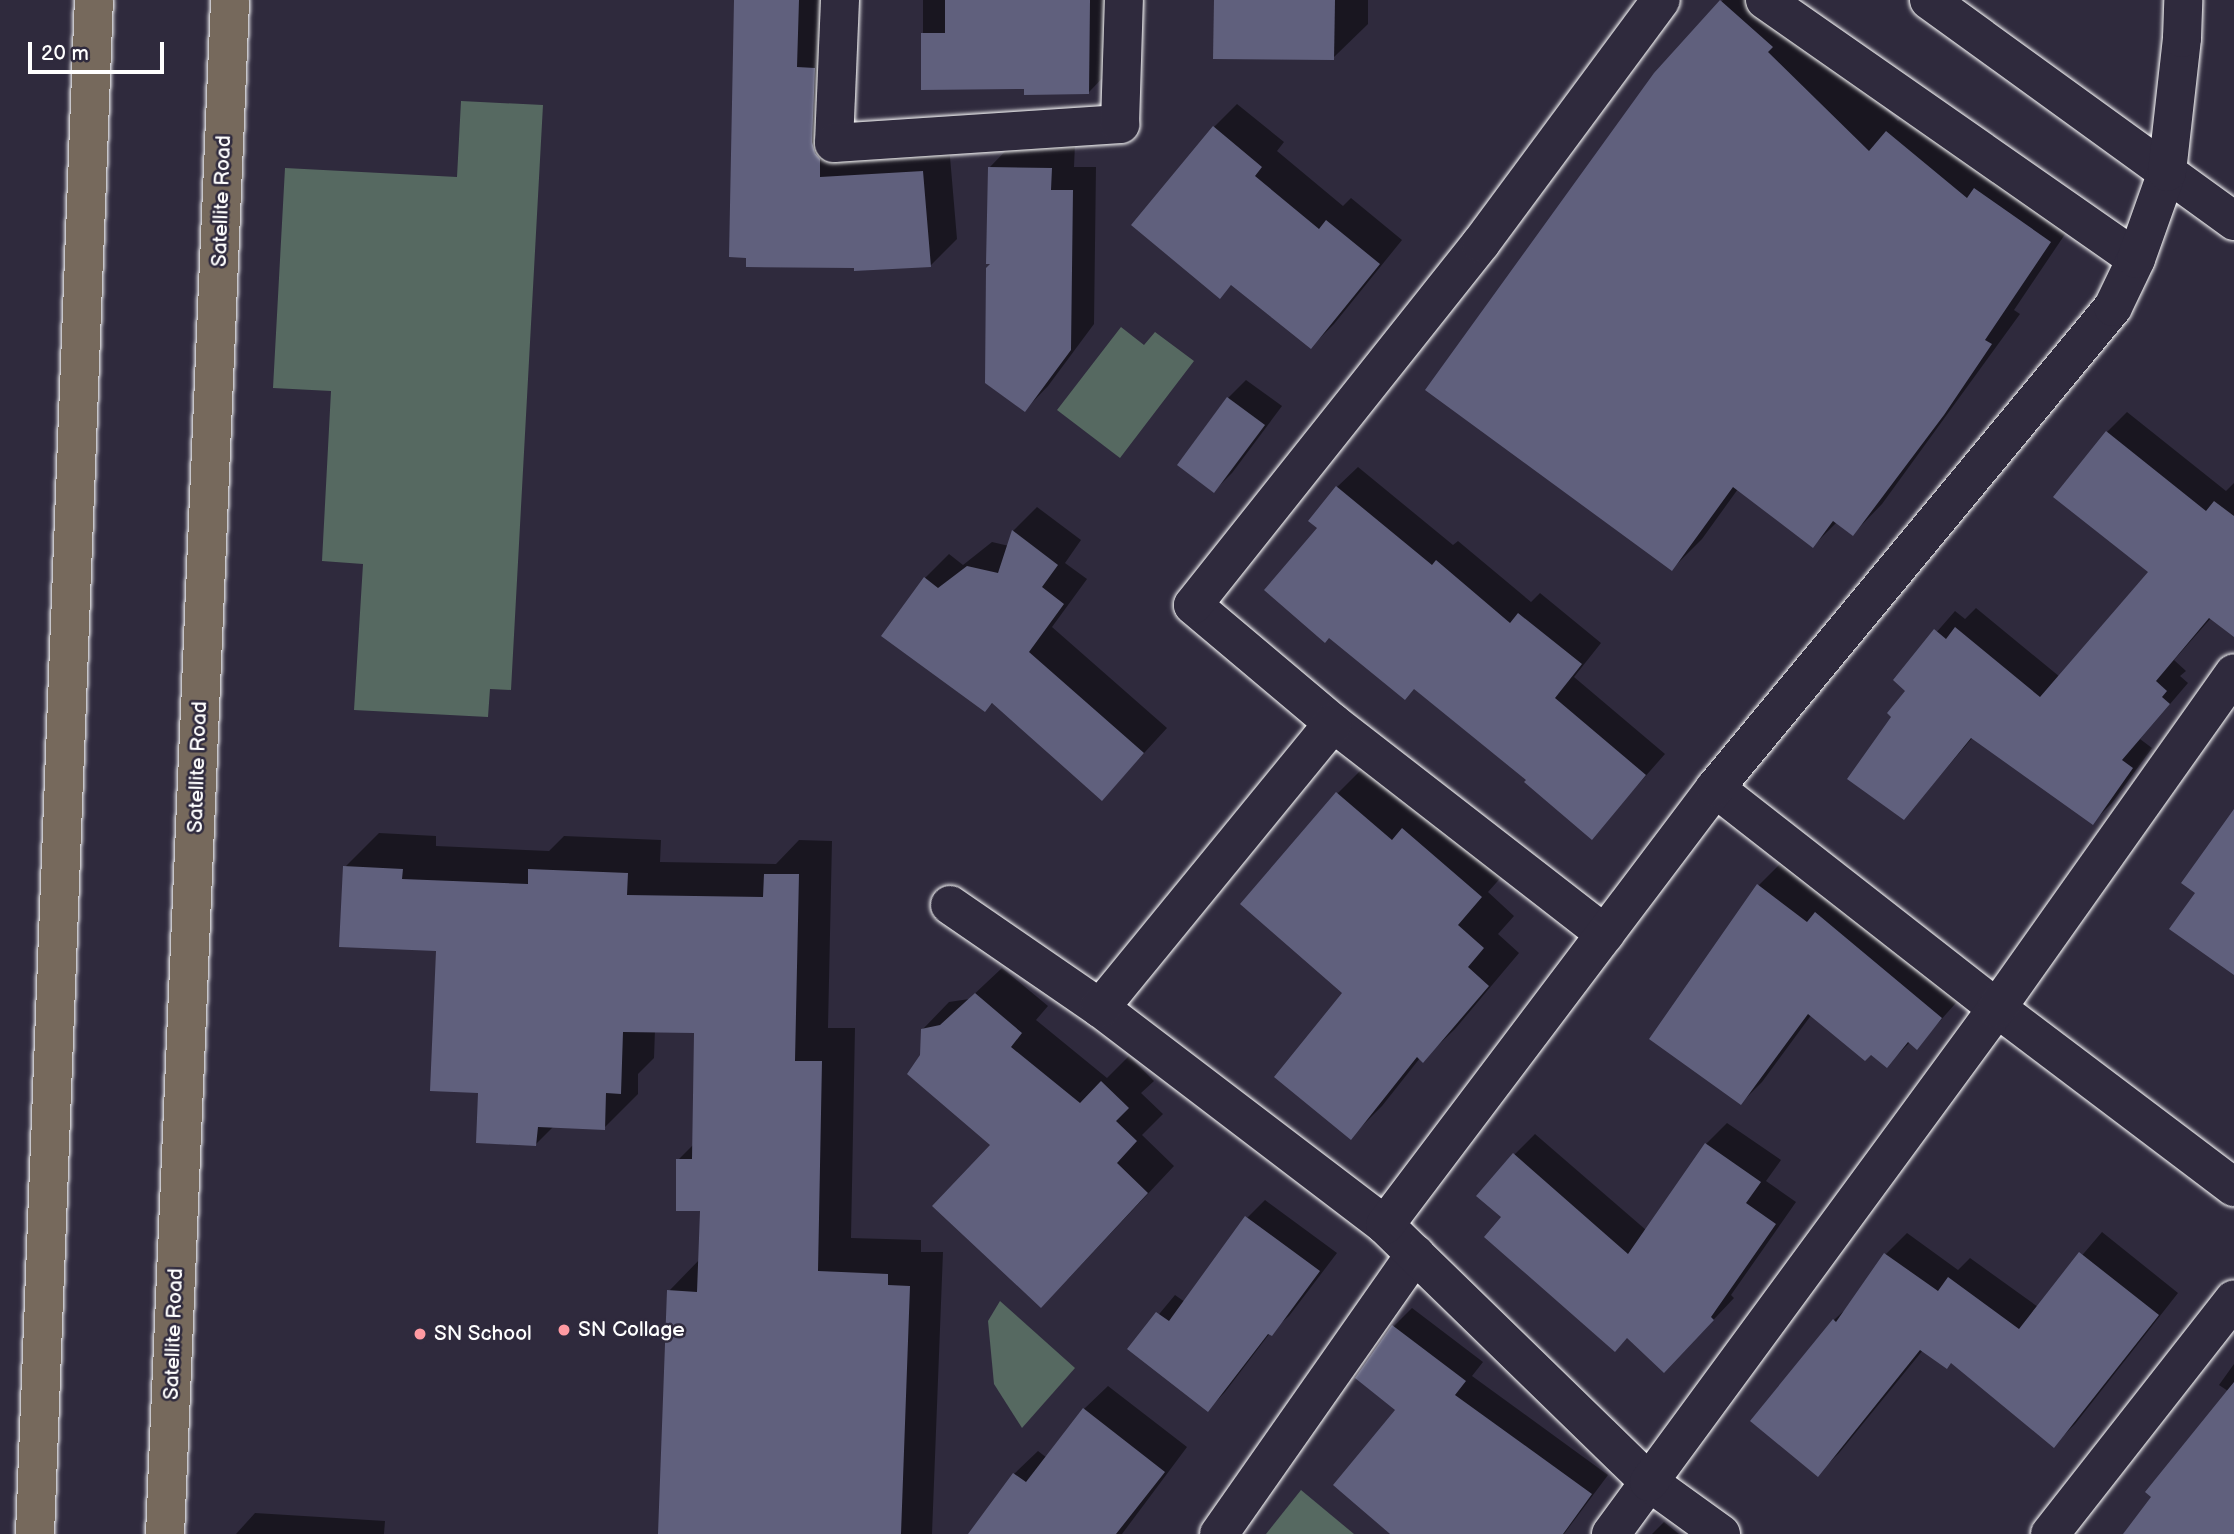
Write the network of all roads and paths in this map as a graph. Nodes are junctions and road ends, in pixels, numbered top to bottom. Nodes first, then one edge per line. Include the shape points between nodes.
1 (94, 0) edge
2 (230, 0) edge
3 (840, 0) edge
4 (1124, 0) edge
5 (1661, 0) edge
6 (1765, 0) edge
7 (1929, 0) edge
8 (2183, 0) edge
9 (2167, 172) junction
10 (2234, 221) edge
11 (2136, 259) junction
12 (2234, 673) edge
13 (1333, 723) junction
14 (1715, 788) junction
15 (950, 905) dead end
16 (1605, 934) junction
17 (1100, 1008) junction
18 (1997, 1008) junction
19 (2234, 1186) edge
20 (1385, 1225) junction
21 (1415, 1254) junction
22 (2234, 1299) edge
23 (1649, 1482) junction
24 (35, 1534) edge
25 (165, 1534) edge
26 (1219, 1534) edge
27 (1611, 1534) edge
28 (1721, 1534) edge
29 (2050, 1534) edge

1 - 24 main road
2 - 25 main road, Satellite Road
3 - 4 street via 834,143 1120,124
5 - 13 street via 1481,243 1193,605
6 - 11 street
7 - 9 street
8 - 9 street
9 - 10 street
9 - 11 street
11 - 14 street via 2113,307
12 - 18 street
13 - 16 street
13 - 17 street
14 - 16 street
14 - 18 street
15 - 17 street
16 - 20 street
17 - 20 street
18 - 19 street
18 - 23 street
20 - 21 street
21 - 23 street
21 - 26 street
22 - 29 street
23 - 27 street
23 - 28 street

